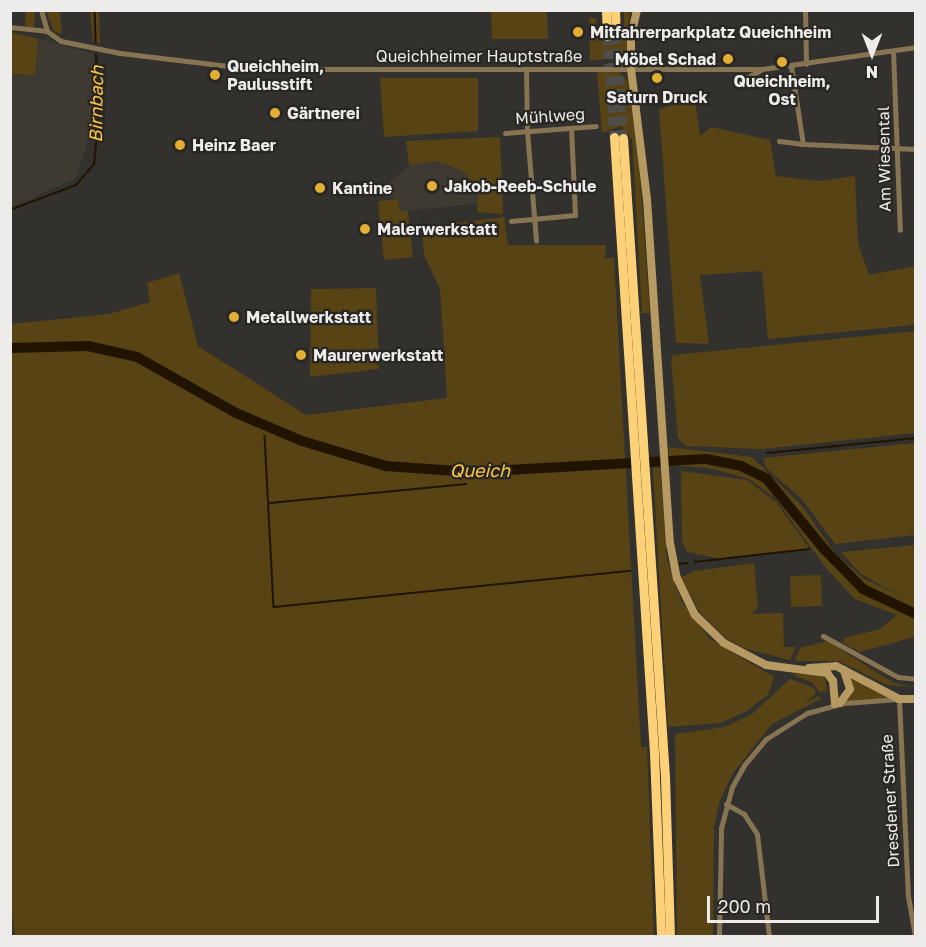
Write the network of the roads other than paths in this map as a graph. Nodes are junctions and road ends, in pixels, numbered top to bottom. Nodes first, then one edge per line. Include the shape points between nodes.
1 (41, 10) edge
2 (606, 10) edge
3 (615, 10) edge
4 (637, 10) edge
5 (805, 10) edge
6 (10, 27) edge
7 (47, 31) junction
8 (915, 47) edge
9 (893, 51) junction
10 (806, 64) junction
11 (791, 66) junction
12 (526, 69) junction
13 (631, 69) junction
14 (762, 69) junction
15 (739, 82) dead end
16 (596, 126) dead end
17 (571, 128) junction
18 (527, 131) junction
19 (505, 133) dead end
20 (619, 138) tunnel mouth
21 (779, 141) dead end
22 (803, 144) junction
23 (898, 149) junction
24 (915, 149) edge
25 (534, 219) junction
26 (511, 221) dead end
27 (900, 230) dead end
28 (536, 241) dead end
29 (641, 473) junction
30 (823, 636) dead end
31 (804, 669) junction
32 (844, 670) junction
33 (915, 678) edge
34 (899, 699) junction
35 (915, 699) edge
36 (837, 704) junction
37 (726, 804) junction
38 (908, 896) junction
39 (915, 896) edge
40 (661, 936) edge
41 (670, 936) edge
42 (719, 936) edge
43 (769, 936) edge
44 (915, 936) edge

1 - 7 street
2 - 3 highway via 612,35
4 - 13 street
5 - 10 street
6 - 7 street, Queichheimer Hauptstraße
7 - 12 street, Queichheimer Hauptstraße via 58,39 98,49 226,68
8 - 9 street, Queichheimer Hauptstraße
9 - 10 street, Queichheimer Hauptstraße
9 - 23 street, Am Wiesental
10 - 11 street, Queichheimer Hauptstraße
11 - 14 street, Queichheimer Hauptstraße
11 - 22 street
12 - 13 street, Queichheimer Hauptstraße
12 - 18 street
13 - 14 street, Queichheimer Hauptstraße
13 - 31 street via 647,199 672,557 685,599 713,634 759,662
14 - 15 street
16 - 17 street, Mühlweg
17 - 18 street, Mühlweg
17 - 25 street via 575,215
18 - 19 street, Mühlweg
18 - 25 street
20 - 29 highway
21 - 22 street
22 - 23 street
23 - 24 street
23 - 27 street, Am Wiesental
25 - 26 street
25 - 28 street
29 - 40 highway
29 - 41 highway via 665,777
30 - 33 street via 898,677
31 - 32 street via 825,665
31 - 36 street via 831,676
32 - 34 street
32 - 36 street via 850,689
34 - 35 street
34 - 36 street
34 - 38 street, Dresdener Straße
36 - 37 street via 807,712 766,739 745,764
37 - 42 street via 719,843
37 - 43 street via 744,814 757,834
38 - 39 street
38 - 44 street, Dresdener Straße

